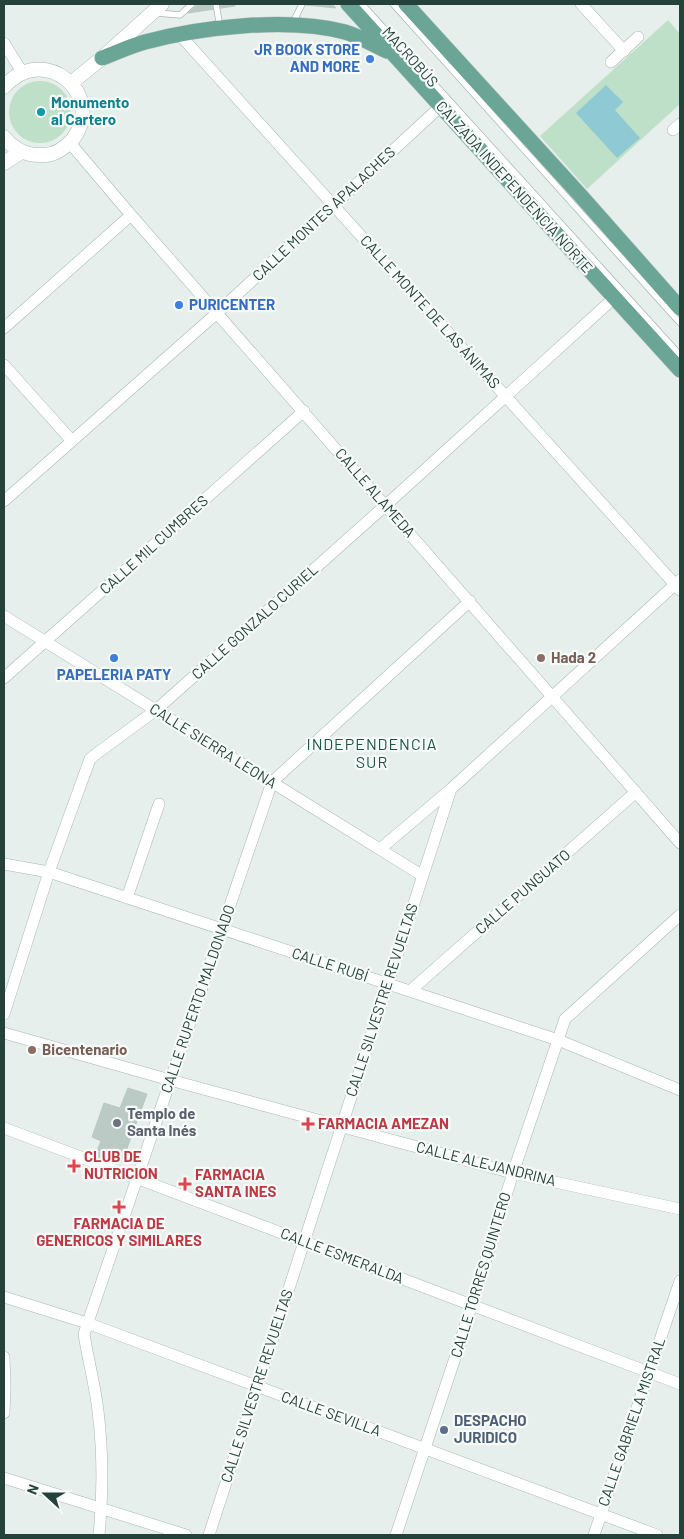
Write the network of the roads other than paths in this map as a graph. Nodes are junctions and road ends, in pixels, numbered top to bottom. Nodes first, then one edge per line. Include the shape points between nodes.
1 (192, 4) edge
2 (216, 4) edge
3 (302, 4) edge
4 (348, 4) edge
5 (362, 4) edge
6 (393, 4) edge
7 (406, 4) edge
8 (581, 4) edge
9 (157, 8) edge
10 (292, 26) junction
11 (220, 29) junction
12 (180, 34) junction
13 (638, 37) dead end
14 (4, 43) edge
15 (624, 51) junction
16 (391, 53) junction
17 (102, 58) junction
18 (611, 62) dead end
19 (22, 72) junction
20 (71, 83) junction
21 (4, 87) edge
22 (441, 106) junction
23 (4, 137) edge
24 (70, 142) junction
25 (21, 152) junction
26 (4, 163) edge
27 (334, 206) junction
28 (131, 215) junction
29 (614, 298) junction
30 (680, 308) edge
31 (217, 313) junction
32 (680, 323) edge
33 (4, 328) edge
34 (680, 355) edge
35 (4, 365) edge
36 (680, 370) edge
37 (506, 397) junction
38 (304, 411) junction
39 (72, 441) junction
40 (4, 502) edge
41 (386, 505) junction
42 (679, 585) edge
43 (470, 601) junction
44 (4, 616) edge
45 (45, 642) junction
46 (4, 678) edge
47 (552, 696) junction
48 (156, 710) junction
49 (272, 782) junction
50 (451, 789) junction
51 (636, 792) junction
52 (159, 804) dead end
53 (680, 843) edge
54 (380, 849) junction
55 (4, 864) edge
56 (49, 872) junction
57 (423, 876) junction
58 (127, 898) junction
59 (680, 915) edge
60 (221, 929) junction
61 (388, 984) junction
62 (410, 991) junction
63 (4, 1014) edge
64 (4, 1033) edge
65 (558, 1040) junction
66 (170, 1080) junction
67 (680, 1090) edge
68 (341, 1127) junction
69 (4, 1128) edge
70 (513, 1173) junction
71 (136, 1178) junction
72 (680, 1209) edge
73 (304, 1242) junction
74 (680, 1281) edge
75 (4, 1297) edge
76 (471, 1305) junction
77 (676, 1311) edge
78 (87, 1323) junction
79 (4, 1357) edge
80 (650, 1372) junction
81 (680, 1384) edge
82 (257, 1386) junction
83 (4, 1413) edge
84 (425, 1449) junction
85 (4, 1478) edge
86 (102, 1509) junction
87 (601, 1514) junction
88 (99, 1535) edge
89 (186, 1535) edge
90 (209, 1535) edge
91 (396, 1535) edge
92 (594, 1535) edge
93 (657, 1535) edge

1 - 9 lane via 180,15
2 - 11 lane
3 - 10 lane
4 - 16 main road, CALZADA INDEPENDENCIA NORTE
5 - 34 lane, MACROBÚS
6 - 32 lane, MACROBÚS
7 - 30 main road
8 - 15 street
9 - 17 street
10 - 11 main road
10 - 16 main road via 346,32
11 - 12 main road
12 - 17 main road
12 - 27 street, CALLE MONTE DE LAS ÁNIMAS
13 - 15 street
14 - 19 street
15 - 18 street
16 - 22 main road, CALZADA INDEPENDENCIA NORTE
17 - 20 street
19 - 20 street via 48,70
19 - 21 street
20 - 24 street via 80,100 82,119
22 - 27 street, CALLE MONTES APALACHES
22 - 29 main road, CALZADA INDEPENDENCIA NORTE
23 - 25 street
24 - 25 street via 47,155
24 - 28 street, CALLE ALAMEDA
25 - 26 street
27 - 31 street, CALLE MONTES APALACHES
27 - 37 street, CALLE MONTE DE LAS ÁNIMAS
28 - 31 street, CALLE ALAMEDA
28 - 33 street
29 - 36 main road, CALZADA INDEPENDENCIA NORTE
29 - 37 street, CALLE GONZALO CURIEL
31 - 38 street, CALLE ALAMEDA
31 - 39 street, CALLE MONTES APALACHES
35 - 39 street
37 - 41 street, CALLE GONZALO CURIEL
37 - 42 street, CALLE MONTE DE LAS ÁNIMAS
38 - 41 street, CALLE ALAMEDA
38 - 45 street, CALLE MIL CUMBRES
39 - 40 street, CALLE MONTES APALACHES
41 - 43 street, CALLE ALAMEDA
41 - 48 street, CALLE GONZALO CURIEL
42 - 47 street, CALLE SILVESTRE REVUELTAS
43 - 47 street, CALLE ALAMEDA
43 - 49 street, CALLE RUPERTO MALDONADO
44 - 45 street, CALLE SIERRA LEONA
45 - 46 street, CALLE MIL CUMBRES
45 - 48 street, CALLE SIERRA LEONA
47 - 50 street, CALLE SILVESTRE REVUELTAS
47 - 51 street, CALLE ALAMEDA
48 - 49 street, CALLE SIERRA LEONA
48 - 56 street, CALLE GONZALO CURIEL via 90,759
49 - 54 street, CALLE SIERRA LEONA
49 - 60 street, CALLE RUPERTO MALDONADO
50 - 54 street
50 - 57 street, CALLE SILVESTRE REVUELTAS
51 - 53 street, CALLE ALAMEDA
51 - 62 street, CALLE PUNGUATO
52 - 58 street
54 - 57 street, CALLE SIERRA LEONA
55 - 56 street, CALLE RUBÍ
56 - 58 street, CALLE RUBÍ
56 - 63 street, CALLE GONZALO CURIEL
57 - 61 street, CALLE SILVESTRE REVUELTAS
58 - 60 street, CALLE RUBÍ
59 - 65 street, CALLE TORRES QUINTERO via 565,1018
60 - 61 street, CALLE RUBÍ
60 - 66 street, CALLE RUPERTO MALDONADO
61 - 62 street, CALLE RUBÍ
61 - 68 street, CALLE SILVESTRE REVUELTAS
62 - 65 street, CALLE RUBÍ
64 - 66 street, CALLE ALEJANDRINA
65 - 67 street, CALLE RUBÍ
65 - 70 street, CALLE TORRES QUINTERO
66 - 68 street, CALLE ALEJANDRINA
66 - 71 street, CALLE RUPERTO MALDONADO
68 - 70 street, CALLE ALEJANDRINA
68 - 73 street, CALLE SILVESTRE REVUELTAS
69 - 71 street, CALLE ESMERALDA
70 - 72 street, CALLE ALEJANDRINA
70 - 76 street, CALLE TORRES QUINTERO
71 - 73 street, CALLE ESMERALDA
71 - 78 street, CALLE RUPERTO MALDONADO
73 - 76 street, CALLE ESMERALDA
73 - 82 street, CALLE SILVESTRE REVUELTAS
74 - 77 street, CALLE GABRIELA MISTRAL
75 - 78 street, CALLE SEVILLA
76 - 80 street, CALLE ESMERALDA
76 - 84 street, CALLE TORRES QUINTERO
77 - 80 street, CALLE GABRIELA MISTRAL
78 - 82 street, CALLE SEVILLA
78 - 86 street, CALLE RUPERTO MALDONADO via 84,1334 98,1410
79 - 83 street
80 - 81 street, CALLE ESMERALDA
80 - 87 street, CALLE GABRIELA MISTRAL
82 - 84 street, CALLE SEVILLA
82 - 90 street, CALLE SILVESTRE REVUELTAS
84 - 87 street, CALLE SEVILLA
84 - 91 street, CALLE TORRES QUINTERO
85 - 86 street
86 - 88 street, CALLE RUPERTO MALDONADO
86 - 89 street
87 - 92 street, CALLE GABRIELA MISTRAL
87 - 93 street, CALLE SEVILLA

